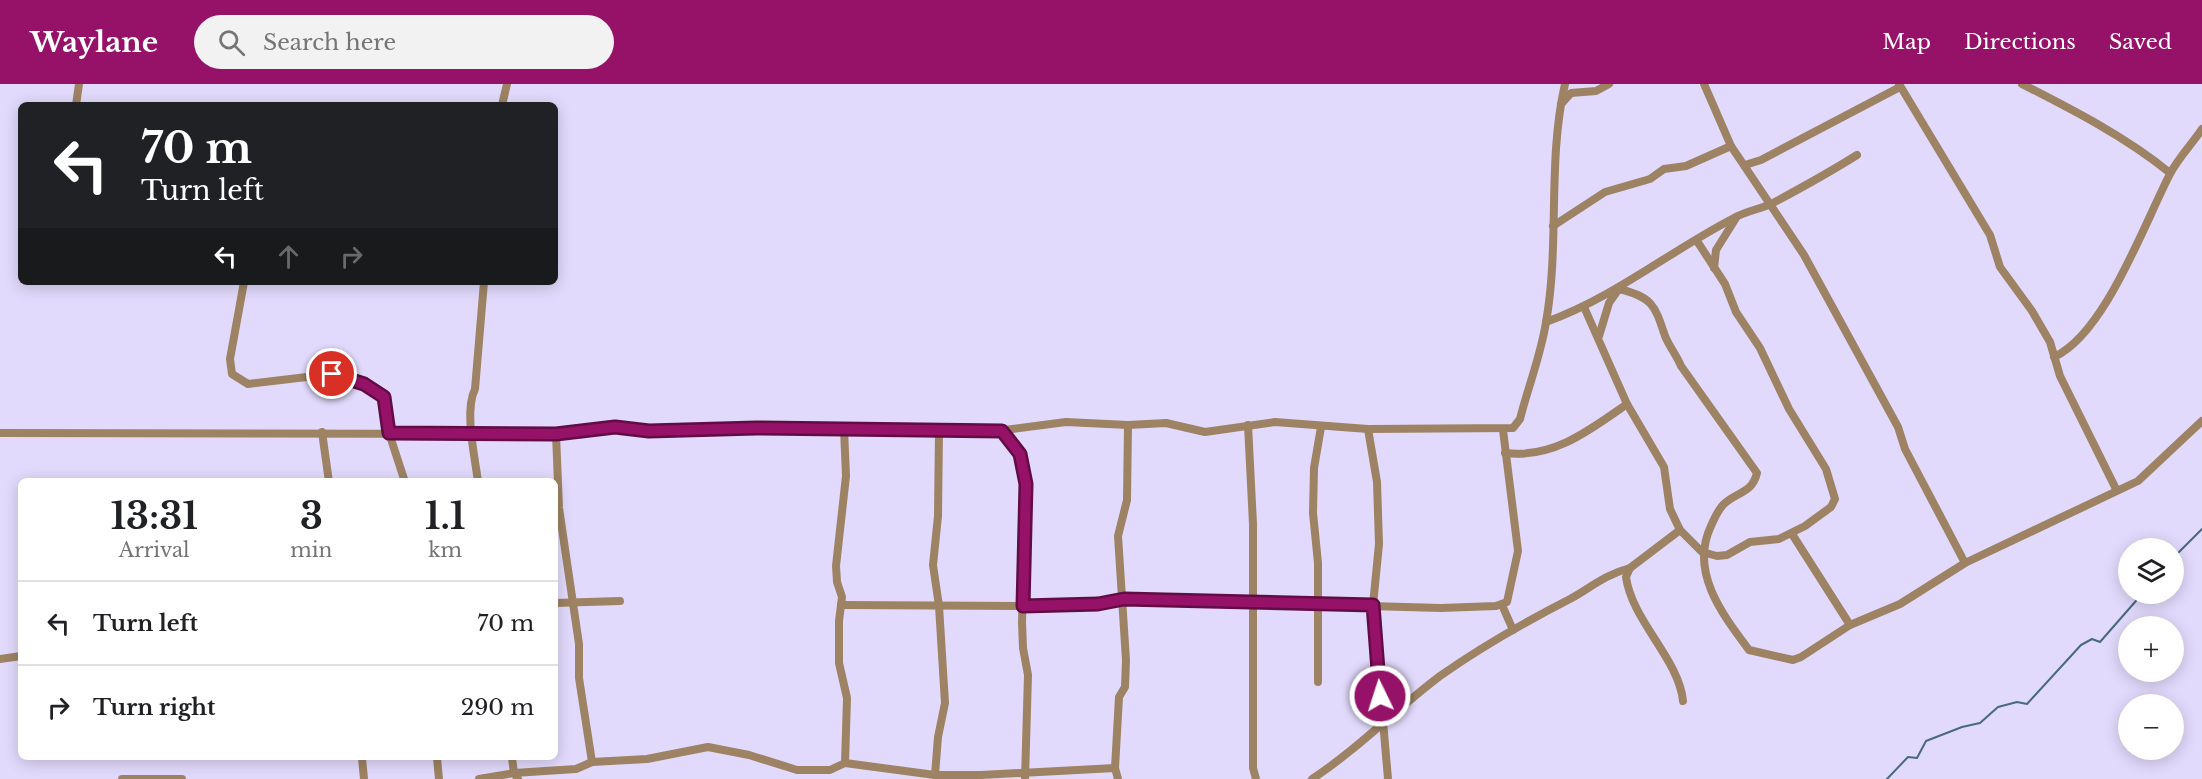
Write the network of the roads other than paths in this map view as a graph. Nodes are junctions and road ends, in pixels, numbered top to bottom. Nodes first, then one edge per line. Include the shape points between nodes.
1 (79, 84) edge
2 (507, 84) edge
3 (1565, 84) edge
4 (1608, 84) edge
5 (1704, 84) edge
6 (2022, 84) edge
7 (1899, 86) edge
8 (76, 102) edge
9 (503, 102) edge
10 (1560, 105) junction
11 (2202, 129) edge
12 (1731, 146) junction
13 (1857, 155) dead end
14 (1745, 165) junction
15 (2170, 173) junction
16 (1772, 204) junction
17 (1737, 216) junction
18 (1553, 226) junction
19 (1697, 241) junction
20 (1714, 268) junction
21 (243, 285) edge
22 (484, 285) edge
23 (1619, 289) junction
24 (1584, 307) junction
25 (1546, 322) junction
26 (1599, 336) junction
27 (2054, 357) junction
28 (1627, 404) junction
29 (2202, 421) edge
30 (1128, 425) junction
31 (1248, 425) junction
32 (1321, 427) junction
33 (844, 429) junction
34 (1368, 429) junction
35 (939, 430) junction
36 (1503, 430) junction
37 (1002, 431) junction
38 (322, 432) junction
39 (389, 433) junction
40 (0, 434) edge
41 (471, 434) junction
42 (556, 434) junction
43 (1505, 453) junction
44 (328, 478) edge
45 (404, 478) edge
46 (477, 478) edge
47 (558, 478) edge
48 (558, 483) edge
49 (2116, 489) junction
50 (1680, 530) junction
51 (1792, 534) junction
52 (1702, 552) junction
53 (1965, 563) junction
54 (1630, 568) junction
55 (1124, 599) junction
56 (620, 601) dead end
57 (574, 602) junction
58 (558, 603) edge
59 (1253, 603) junction
60 (1317, 604) junction
61 (1502, 604) junction
62 (841, 605) junction
63 (1373, 605) junction
64 (939, 606) junction
65 (1023, 606) junction
66 (1850, 625) junction
67 (1513, 630) junction
68 (18, 656) edge
69 (0, 659) edge
70 (1318, 682) dead end
71 (1683, 701) dead end
72 (1382, 725) junction
73 (362, 760) edge
74 (437, 760) edge
75 (512, 760) edge
76 (592, 762) junction
77 (845, 763) junction
78 (1115, 768) junction
79 (935, 775) junction
80 (516, 776) edge
81 (1026, 776) edge
82 (122, 779) edge
83 (182, 779) edge
84 (364, 779) edge
85 (439, 779) edge
86 (479, 779) edge
87 (1118, 779) edge
88 (1256, 779) edge
89 (1312, 779) edge
90 (1388, 779) edge

1 - 8 street
2 - 9 street
3 - 10 street
4 - 10 street via 1571,93
5 - 12 street
6 - 15 street via 2106,130
7 - 14 street via 1778,152
7 - 27 street via 1990,236 2000,267 2032,310
10 - 18 street
11 - 15 street
12 - 14 street
12 - 18 street via 1686,166 1664,169 1650,179 1605,192
13 - 16 street
14 - 16 street
15 - 27 street via 2097,317 2070,350
16 - 17 street
16 - 53 street via 1898,427 1905,449
17 - 19 street
17 - 20 street via 1716,250
18 - 25 street
19 - 20 street
19 - 23 street via 1659,260
20 - 51 street via 1794,418 1826,469 1834,495 1831,507
21 - 39 street via 230,359 232,374 248,384 332,374 364,384 384,397
22 - 41 street
23 - 24 street
23 - 26 street
23 - 52 street via 1638,294 1653,304 1681,366 1757,473 1747,492 1725,503 1705,538
24 - 25 street
24 - 26 street
25 - 36 street via 1520,419 1513,428
26 - 28 street
27 - 49 street
28 - 43 street via 1555,449 1521,455
28 - 50 street via 1664,467 1670,509
29 - 49 street via 2152,470 2138,481
30 - 31 street via 1166,423 1205,432
30 - 37 street via 1066,422
30 - 55 street via 1127,500 1118,536
31 - 32 street via 1275,422
31 - 59 street
32 - 34 street
32 - 60 street via 1314,468
33 - 35 street
33 - 42 street via 649,431 615,427
33 - 62 street via 846,476 836,567
34 - 36 street
34 - 63 street via 1377,482 1380,544
35 - 37 street
35 - 64 street via 933,565
36 - 43 street
37 - 65 street via 1020,454 1026,484
38 - 39 street
38 - 40 street
38 - 44 street
39 - 41 street
39 - 45 street
41 - 42 street
41 - 46 street
42 - 47 street
43 - 61 street via 1518,551 1508,602
48 - 57 street
49 - 53 street
50 - 52 street
50 - 54 street
51 - 52 street via 1772,541 1750,542 1727,555
51 - 66 street
52 - 66 street via 1712,597 1749,651 1793,660
53 - 66 street via 1900,604
54 - 67 street via 1609,574
54 - 71 street via 1627,584 1654,641 1682,686
55 - 59 street
55 - 65 street via 1098,604
55 - 78 street via 1125,687 1119,697
56 - 57 street
57 - 58 street
57 - 76 street via 579,678
59 - 60 street
59 - 88 street
60 - 63 street
60 - 70 street
61 - 63 street via 1441,608
61 - 67 street
62 - 64 street
62 - 77 street via 839,663 847,698
63 - 72 street
64 - 65 street
64 - 79 street via 945,703
65 - 81 street via 1023,648 1028,675
67 - 72 street via 1440,676
68 - 69 street
72 - 89 street
72 - 90 street
73 - 84 street
74 - 85 street
75 - 80 street
76 - 77 street via 647,759 708,747 797,770 830,770
76 - 80 street via 576,769
77 - 79 street
78 - 81 street
78 - 87 street
79 - 81 street
80 - 86 street
82 - 83 street

